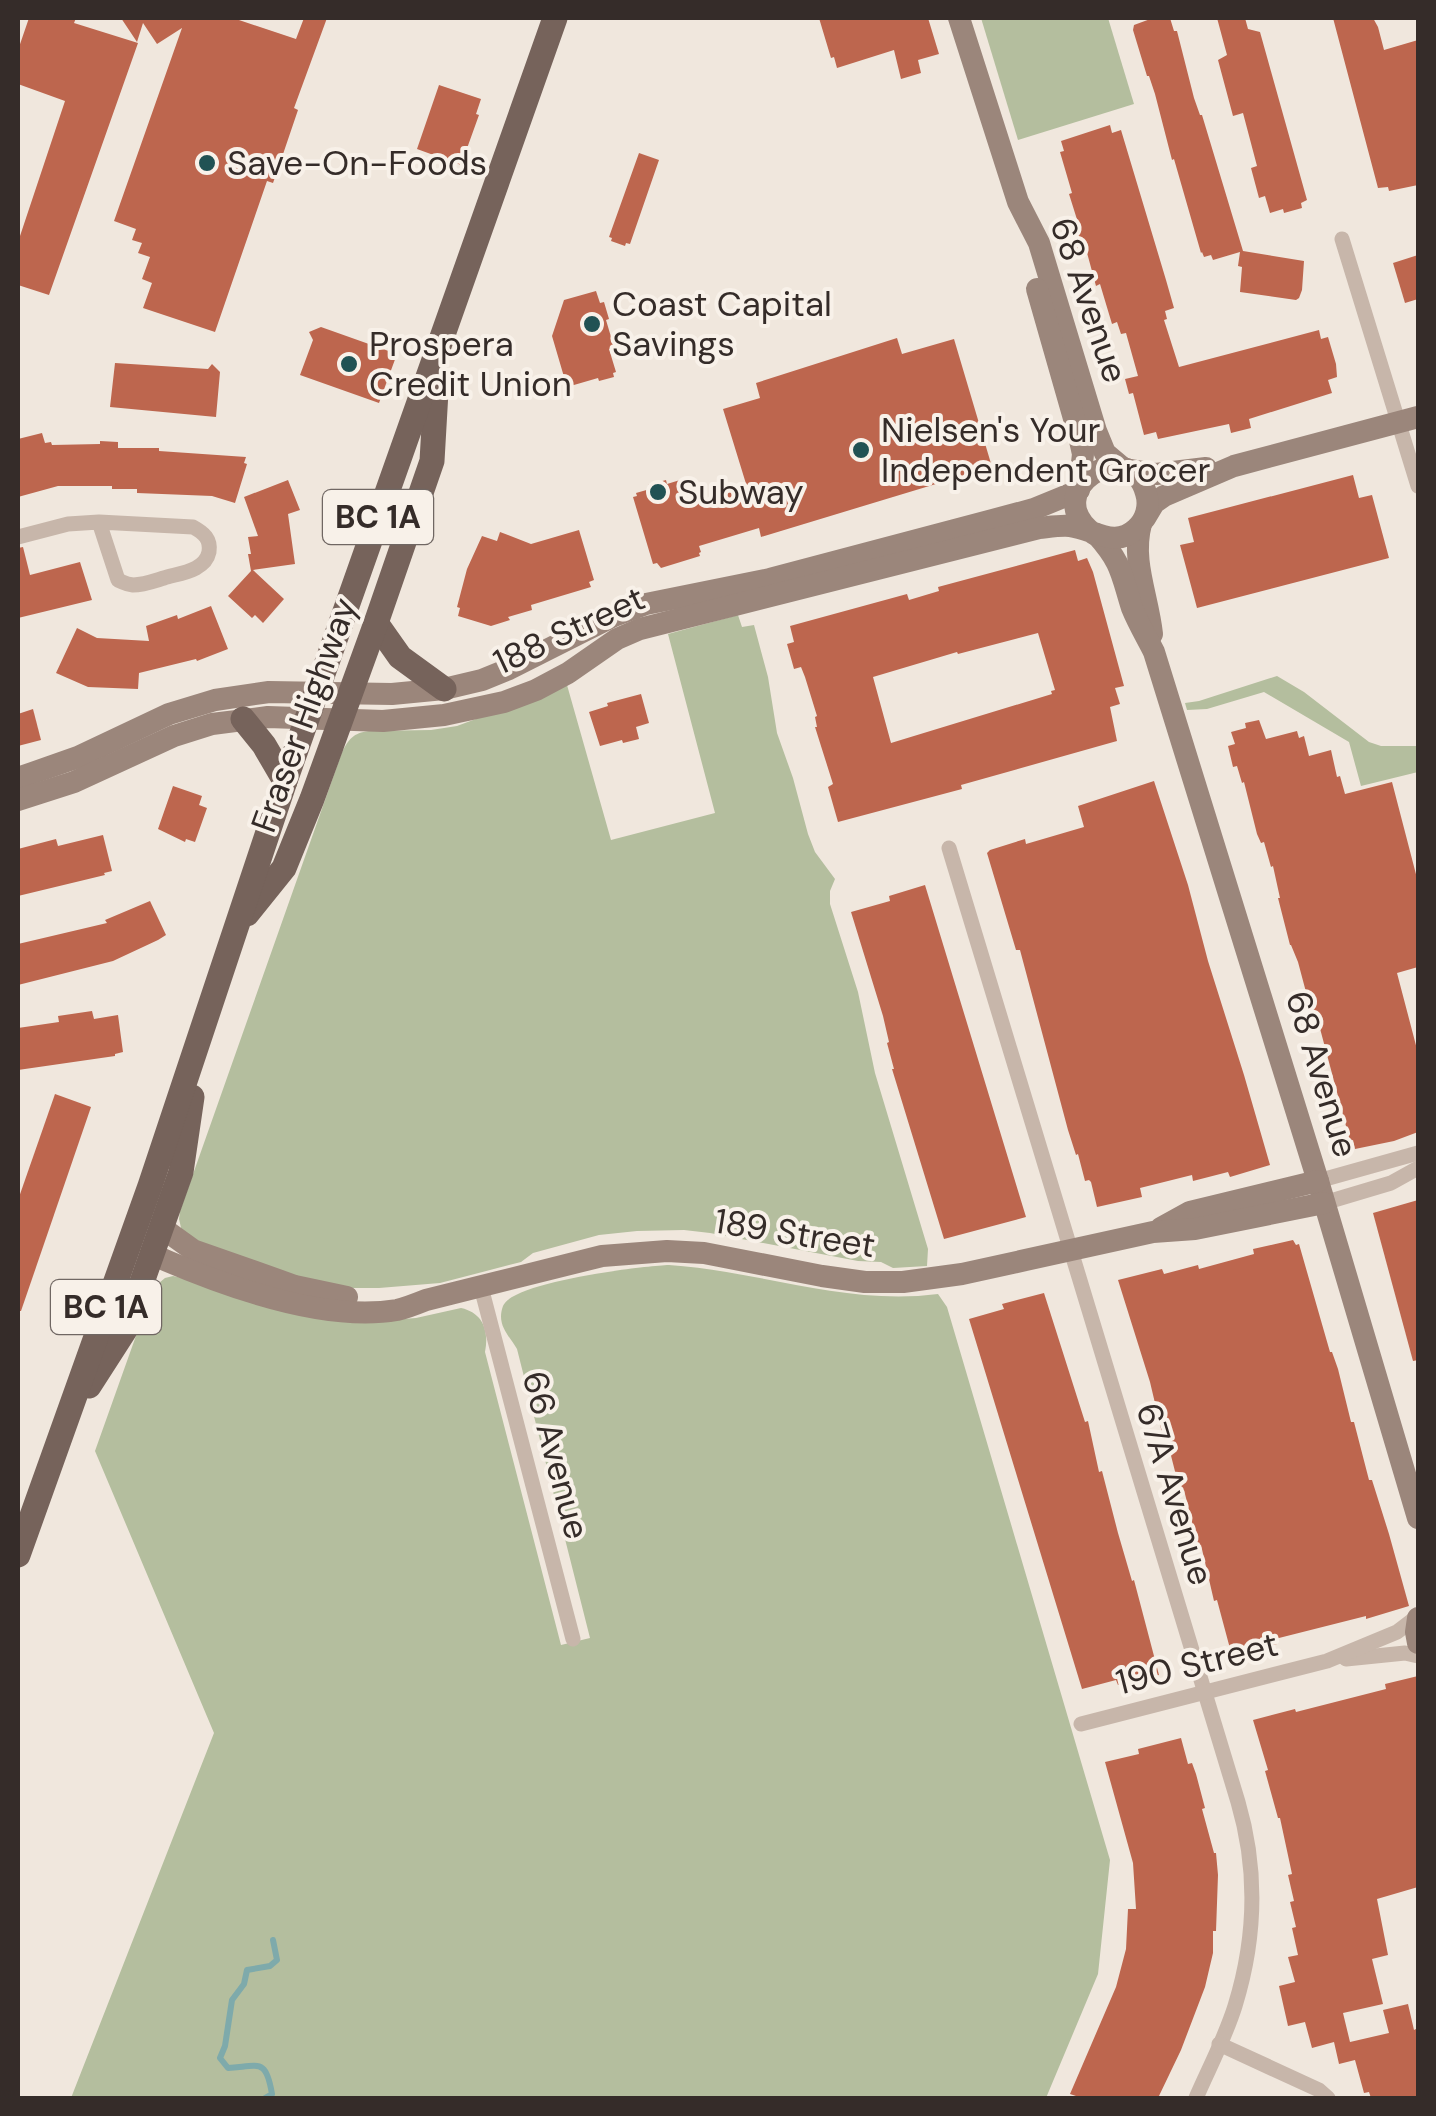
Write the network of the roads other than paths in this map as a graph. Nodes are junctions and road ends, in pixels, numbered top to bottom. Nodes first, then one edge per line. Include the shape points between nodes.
1 (555, 18) edge
2 (959, 18) edge
3 (1018, 202) junction
4 (1342, 239) dead end
5 (439, 344) junction
6 (1409, 420) edge
7 (1234, 466) junction
8 (1125, 469) junction
9 (1418, 486) edge
10 (1078, 490) junction
11 (99, 522) junction
12 (1141, 523) junction
13 (1095, 534) junction
14 (18, 537) edge
15 (376, 623) junction
16 (1154, 652) junction
17 (444, 689) junction
18 (317, 691) junction
19 (350, 692) junction
20 (308, 718) junction
21 (243, 720) junction
22 (340, 721) junction
23 (18, 778) edge
24 (284, 781) junction
25 (18, 800) edge
26 (949, 848) dead end
27 (239, 923) junction
28 (198, 1045) junction
29 (1418, 1153) edge
30 (1418, 1168) edge
31 (150, 1186) junction
32 (1321, 1192) junction
33 (161, 1227) junction
34 (1070, 1251) junction
35 (150, 1254) junction
36 (481, 1287) junction
37 (426, 1300) junction
38 (63, 1428) junction
39 (1418, 1518) edge
40 (18, 1555) edge
41 (1418, 1617) edge
42 (572, 1639) dead end
43 (1418, 1642) edge
44 (1418, 1656) edge
45 (1327, 1661) junction
46 (1203, 1692) junction
47 (1081, 1724) dead end
48 (1219, 2044) junction
49 (1196, 2098) edge
50 (1328, 2098) edge

1 - 5 main road, Fraser Highway / BC 1A
2 - 3 street, 68 Avenue
3 - 8 street, 68 Avenue via 1039,243 1096,432 1105,453
3 - 10 street, 68 Avenue via 1024,246 1079,436
4 - 6 street
5 - 15 main road, Fraser Highway / BC 1A via 432,461
5 - 18 main road, Fraser Highway / BC 1A
6 - 7 street
6 - 9 street
7 - 8 street via 1156,474
7 - 12 street via 1164,496
8 - 10 street via 1099,469
8 - 12 street via 1146,492
10 - 13 street via 1080,517
10 - 17 street, 188 Street via 1034,509 770,579 646,604 509,669
11 - 11 street via 118,580 128,584 198,568 208,558 210,543 194,527
11 - 14 street
12 - 13 street via 1120,537
12 - 16 street, 68 Avenue via 1137,562
13 - 16 street, 68 Avenue via 1121,568
13 - 22 street, 188 Street via 1070,526 1040,528 668,621 617,639 536,690 487,706 420,718
15 - 17 main road via 400,656
15 - 19 main road, Fraser Highway / BC 1A
16 - 32 street, 68 Avenue
17 - 19 street, 188 Street
18 - 19 street, 188 Street
18 - 20 main road, Fraser Highway / BC 1A
18 - 23 street, 188 Street via 192,706
19 - 22 main road, Fraser Highway / BC 1A
20 - 21 street, 188 Street
20 - 22 street, 188 Street
20 - 24 main road, Fraser Highway / BC 1A
21 - 24 main road
21 - 25 street, 188 Street via 193,728
22 - 27 main road, Fraser Highway / BC 1A via 284,868
24 - 27 main road, Fraser Highway / BC 1A
26 - 34 street, 67A Avenue
27 - 28 main road, Fraser Highway / BC 1A
28 - 31 main road, Fraser Highway / BC 1A
28 - 33 main road, Fraser Highway / BC 1A via 181,1172
29 - 32 street, 189 Street
30 - 32 street, 189 Street via 1391,1183
31 - 35 main road
31 - 38 main road, Fraser Highway / BC 1A
32 - 34 street, 189 Street via 1190,1212 1153,1232
32 - 39 street, 68 Avenue
33 - 35 main road, Fraser Highway / BC 1A
33 - 37 street, 189 Street via 193,1250 295,1286
34 - 36 street, 189 Street via 903,1282 822,1276 704,1253 630,1252
34 - 46 street, 67A Avenue
35 - 37 street, 189 Street via 291,1303 386,1311
35 - 38 main road, Fraser Highway / BC 1A via 125,1330
36 - 37 street, 189 Street
36 - 42 street, 66 Avenue
38 - 40 main road, Fraser Highway / BC 1A
41 - 43 street
41 - 45 street, 190 Street
44 - 45 street, 190 Street
45 - 46 street, 190 Street
46 - 47 street, 190 Street
46 - 48 street, 67A Avenue via 1241,1812 1252,1887 1244,1970
48 - 49 street, 67A Avenue
48 - 50 street

